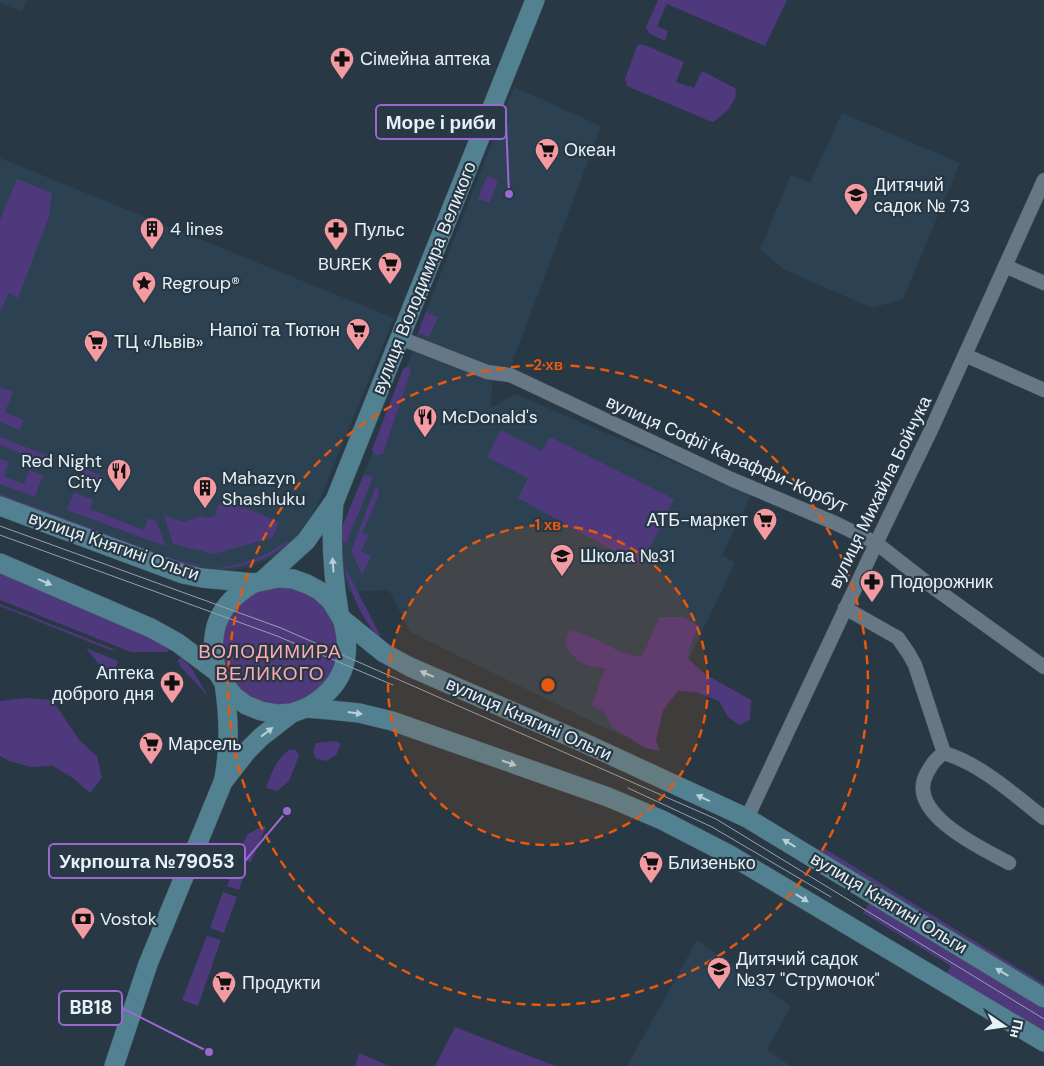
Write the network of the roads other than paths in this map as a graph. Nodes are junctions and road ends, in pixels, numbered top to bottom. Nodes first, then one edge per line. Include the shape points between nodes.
1 (535, 0) edge
2 (1044, 180) edge
3 (1005, 266) junction
4 (1044, 283) edge
5 (400, 338) junction
6 (965, 355) junction
7 (1044, 390) edge
8 (335, 500) junction
9 (0, 506) edge
10 (876, 543) junction
11 (0, 563) edge
12 (259, 582) junction
13 (845, 608) junction
14 (341, 616) junction
15 (1044, 667) edge
16 (220, 678) junction
17 (299, 711) junction
18 (944, 753) junction
19 (223, 782) junction
20 (747, 818) junction
21 (1044, 818) edge
22 (1010, 863) dead end
23 (1044, 998) edge
24 (1044, 1042) edge
25 (114, 1066) edge

1 - 5 main road, вулиця Володимира Великого
2 - 3 street, вулиця Михайла Бойчука
3 - 4 street
3 - 6 street, вулиця Михайла Бойчука
5 - 8 main road, вулиця Володимира Великого
5 - 10 street, вулиця Софії Караффи-Корбут via 487,372 510,375 731,480
6 - 7 street
6 - 10 street, вулиця Михайла Бойчука
8 - 12 main road, вулиця Володимира Великого via 306,541
14 -> 8 main road, вулиця Володимира Великого via 332,563
9 - 12 main road, вулиця Княгині Ольги via 183,574
10 - 13 street, вулиця Михайла Бойчука
10 - 15 street, вулиця Софії Караффи-Корбут
11 -> 16 main road via 150,628 178,643
12 - 14 main road, вулиця Княгині Ольги via 278,578 307,584 331,601
12 - 16 main road, вулиця Володимира Великого via 239,592 226,604 218,620 213,654
13 - 18 street via 898,638 909,654
13 - 20 street, вулиця Михайла Бойчука
14 - 17 main road, вулиця Володимира Великого via 348,646 342,672 334,687 321,700
20 -> 14 main road, вулиця Княгині Ольги via 580,740 410,667 384,653
16 - 17 main road via 246,705 277,714
16 - 19 main road, вулиця Володимира Великого via 229,718
19 -> 17 main road, вулиця Володимира Великого via 261,737
17 -> 24 main road via 359,713 392,721 656,817 730,855
18 - 21 street via 961,758 980,770
18 - 22 street via 935,759 923,779 923,797 939,820
19 - 25 main road, вулиця Володимира Великого via 148,964
23 -> 20 main road, вулиця Княгині Ольги

